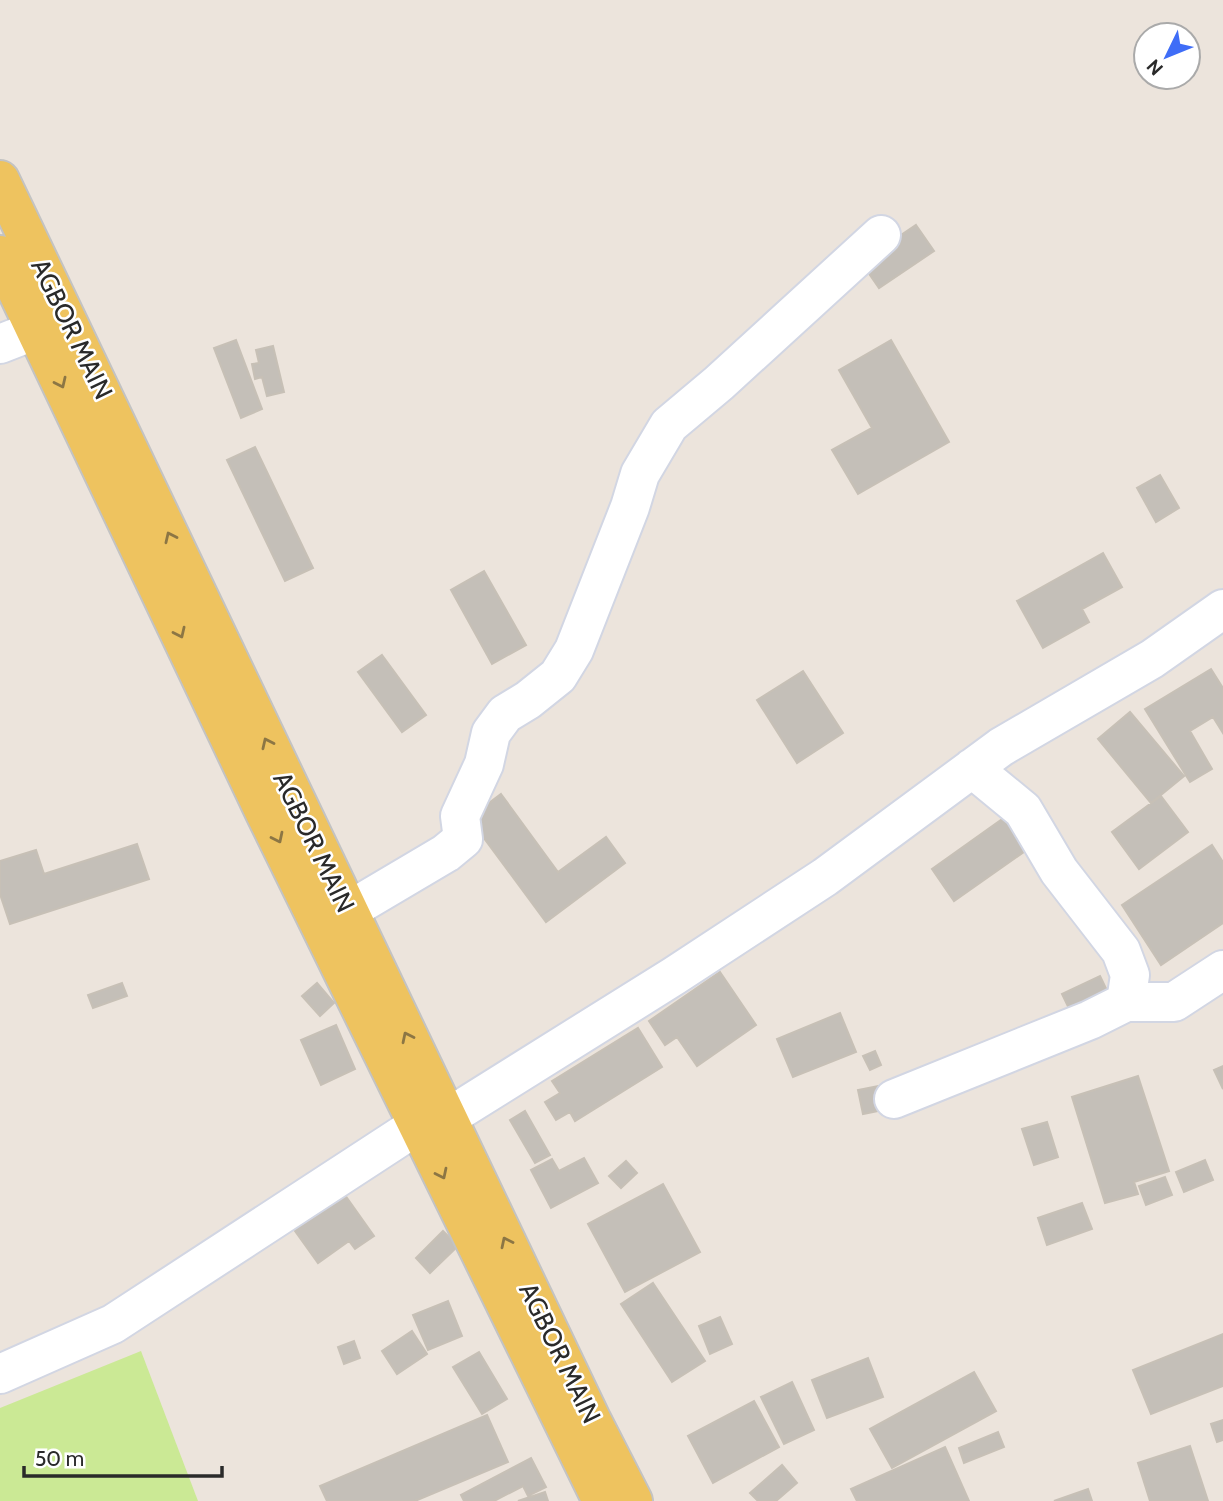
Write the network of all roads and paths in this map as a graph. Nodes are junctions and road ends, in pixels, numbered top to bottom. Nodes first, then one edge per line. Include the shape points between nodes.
1 (0, 180) edge
2 (881, 235) dead end
3 (0, 255) edge
4 (36, 330) junction
5 (0, 344) edge
6 (1223, 609) edge
7 (972, 768) junction
8 (348, 911) junction
9 (1223, 970) edge
10 (1126, 1002) junction
11 (894, 1099) dead end
12 (433, 1121) junction
13 (0, 1374) edge
14 (602, 1501) edge
15 (633, 1501) edge

8 -> 1 main road, AGBOR MAIN
2 - 8 street via 669,425 640,474 574,650 558,676 505,713 491,733 484,764 460,817 463,839
3 - 4 main road, AGBOR MAIN
4 - 5 street
4 -> 12 main road, AGBOR MAIN via 265,813
6 - 7 street via 1152,659
7 - 10 street via 1023,810 1059,871 1121,950 1130,975
7 - 12 street via 825,877 674,976
12 -> 8 main road, AGBOR MAIN
9 - 10 street via 1174,1002
10 - 11 street
12 - 13 street via 113,1324
12 -> 14 main road, AGBOR MAIN
15 -> 12 main road, AGBOR MAIN

